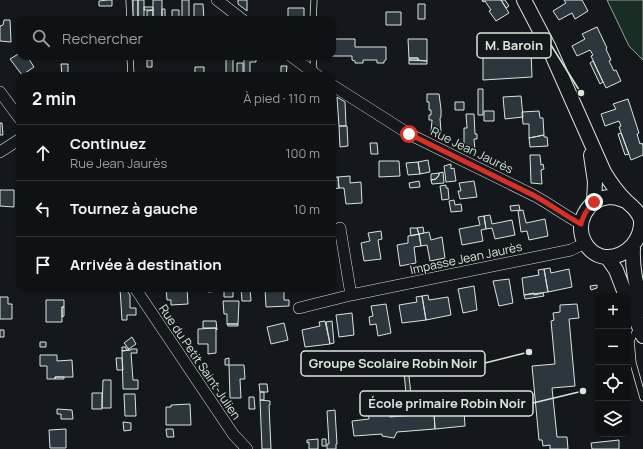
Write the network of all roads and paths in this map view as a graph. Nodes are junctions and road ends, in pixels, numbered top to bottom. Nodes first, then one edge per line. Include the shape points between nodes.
1 (129, 0) edge
2 (314, 0) edge
3 (524, 0) edge
4 (219, 1) edge
5 (130, 16) edge
6 (238, 16) edge
7 (313, 16) edge
8 (130, 60) edge
9 (296, 60) edge
10 (314, 60) edge
11 (131, 72) edge
12 (312, 72) edge
13 (316, 72) edge
14 (336, 88) edge
15 (0, 92) edge
16 (16, 114) edge
17 (588, 137) junction
18 (16, 142) edge
19 (0, 152) edge
20 (626, 201) junction
21 (594, 202) junction
22 (642, 222) edge
23 (581, 224) junction
24 (340, 228) dead end
25 (585, 243) junction
26 (637, 246) edge
27 (607, 257) junction
28 (138, 292) edge
29 (625, 293) edge
30 (351, 295) junction
31 (631, 307) edge
32 (299, 308) dead end
33 (643, 310) edge
34 (641, 331) edge
35 (643, 398) edge
36 (246, 449) edge

1 - 5 lane
2 - 7 lane
3 - 17 street via 549,48
4 - 6 street
8 - 11 lane
9 - 12 street
10 - 13 lane
14 - 23 street, Rue Jean Jaurès via 409,134 533,195
15 - 16 street
17 - 20 street via 610,182
17 - 21 street via 595,182
18 - 19 street
20 - 21 street via 610,197
20 - 22 street via 633,206
21 - 23 street via 587,208
22 - 26 street
23 - 25 street
24 - 30 street
25 - 27 street via 595,253
25 - 30 street, Impasse Jean Jaurès via 571,250
26 - 27 street via 621,256
26 - 33 street via 632,264
27 - 29 street via 616,270
28 - 36 street, Rue du Petit Saint-Julien via 233,434
30 - 32 street, Impasse Jean Jaurès
31 - 34 street
34 - 35 lane via 631,341 633,363

